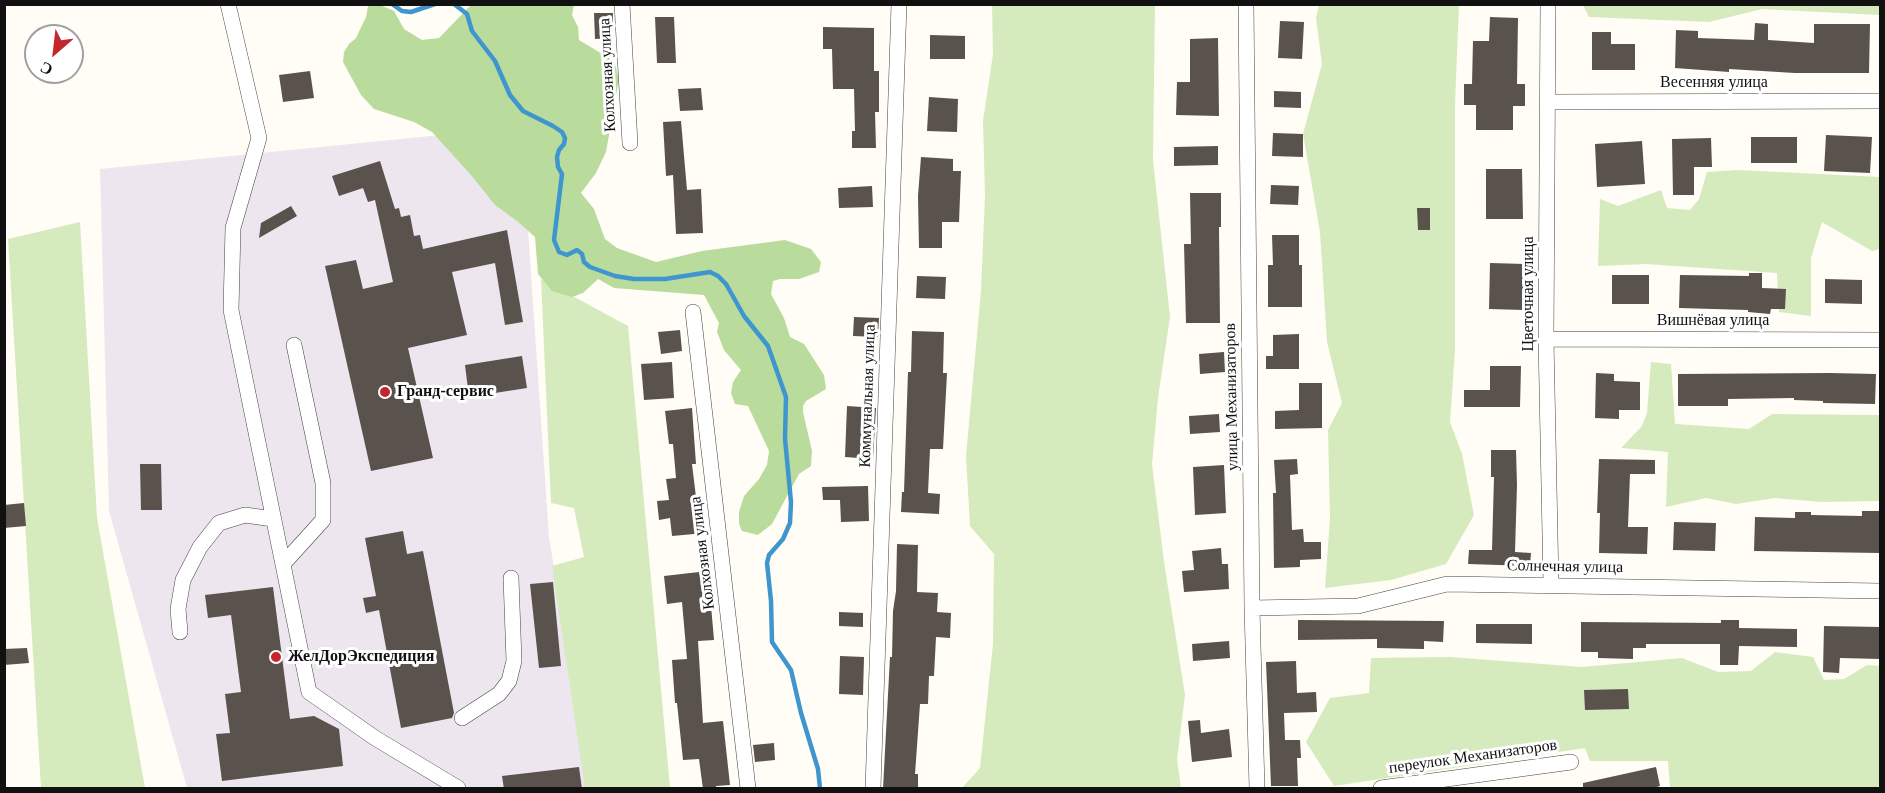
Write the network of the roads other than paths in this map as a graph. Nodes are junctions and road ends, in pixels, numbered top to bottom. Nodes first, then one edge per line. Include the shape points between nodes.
1 (228, 4) edge
2 (622, 4) edge
3 (899, 4) edge
4 (1246, 4) edge
5 (1548, 4) edge
6 (1881, 101) edge
7 (1548, 102) junction
8 (630, 143) dead end
9 (693, 312) dead end
10 (1546, 339) junction
11 (1881, 340) edge
12 (294, 345) dead end
13 (273, 519) junction
14 (283, 564) junction
15 (511, 578) dead end
16 (1551, 584) junction
17 (1881, 591) edge
18 (1252, 608) junction
19 (180, 632) dead end
20 (462, 718) dead end
21 (1571, 762) dead end
22 (458, 789) edge
23 (748, 789) edge
24 (873, 789) edge
25 (1257, 789) edge
26 (1381, 789) edge

1 - 13 street via 260,138 233,228 231,310
2 - 8 street, Колхозная улица
3 - 24 street, Коммунальная улица
4 - 18 street, улица Механизаторов
5 - 7 street, Цветочная улица
6 - 7 street, Весенняя улица
7 - 10 street, Цветочная улица
9 - 23 street, Колхозная улица
10 - 11 street, Вишнёвая улица
10 - 16 street, Цветочная улица
12 - 14 street via 322,483 323,520
13 - 14 street
13 - 19 street via 245,515 219,523 200,547 183,580 178,609
14 - 22 street via 309,692
15 - 20 street via 514,661 509,681 499,694
16 - 17 street, Солнечная улица
16 - 18 street, Солнечная улица via 1446,584 1358,606
18 - 25 street, улица Механизаторов
21 - 26 street, переулок Механизаторов

